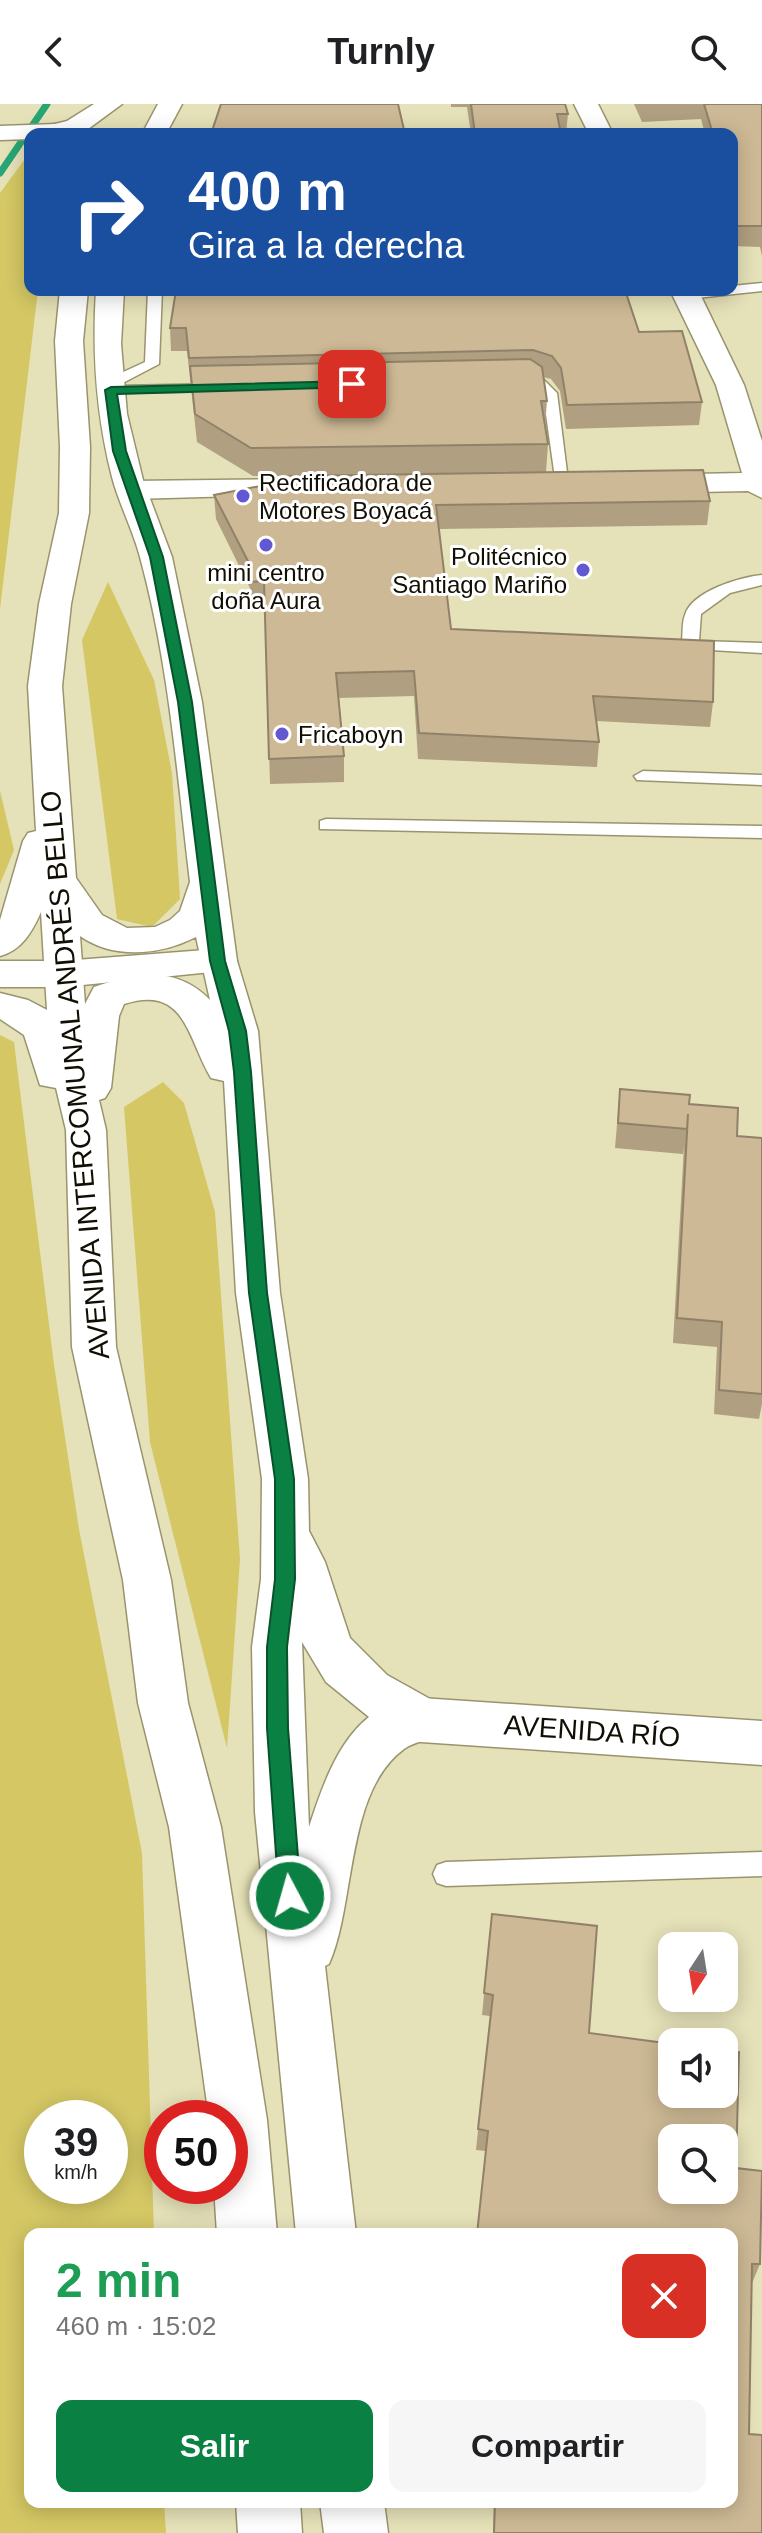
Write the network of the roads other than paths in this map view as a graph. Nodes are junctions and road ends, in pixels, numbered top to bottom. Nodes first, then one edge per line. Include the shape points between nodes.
1 (170, 104) edge
2 (586, 104) edge
3 (122, 114) edge
4 (71, 128) edge
5 (157, 128) edge
6 (598, 128) edge
7 (4, 133) edge
8 (24, 133) edge
9 (762, 287) edge
10 (738, 289) edge
11 (73, 296) edge
12 (110, 296) edge
13 (155, 296) edge
14 (687, 296) edge
15 (501, 381) edge
16 (111, 387) junction
17 (236, 387) edge
18 (532, 485) edge
19 (564, 485) junction
20 (761, 486) edge
21 (324, 488) edge
22 (132, 490) junction
23 (762, 580) edge
24 (660, 645) edge
25 (690, 646) junction
26 (762, 648) edge
27 (643, 776) dead end
28 (762, 780) edge
29 (326, 825) dead end
30 (54, 828) junction
31 (762, 832) edge
32 (57, 877) junction
33 (209, 879) junction
34 (0, 944) edge
35 (218, 961) junction
36 (0, 974) edge
37 (63, 974) junction
38 (0, 990) edge
39 (0, 1006) edge
40 (245, 1126) junction
41 (86, 1130) junction
42 (286, 1535) junction
43 (421, 1720) junction
44 (762, 1743) edge
45 (762, 1864) edge
46 (446, 1874) dead end
47 (301, 1995) junction
48 (247, 2228) edge
49 (325, 2228) edge
50 (268, 2508) edge
51 (353, 2508) edge
52 (270, 2533) edge
53 (356, 2533) edge

1 - 5 main road
2 - 6 main road
3 - 4 main road
7 - 8 main road
9 - 10 lane
11 - 30 main road, AVENIDA INTERCOMUNAL ANDRÉS BELLO via 69,341 74,513 45,686
12 - 16 main road
13 - 16 lane via 152,364
14 - 20 main road via 730,385
15 - 19 lane via 532,380 550,393
16 - 17 lane
16 - 22 main road via 119,451
18 - 19 main road
19 - 20 main road
21 - 22 main road
22 - 33 main road via 159,571 185,702
23 - 25 lane via 718,591 693,613
24 - 25 lane
25 - 26 lane
27 - 28 lane
29 - 31 lane
30 - 32 main road, AVENIDA INTERCOMUNAL ANDRÉS BELLO
30 - 34 main road via 40,842 17,925
32 - 33 main road via 91,926 115,939 146,940 178,932 195,918
32 - 37 main road, AVENIDA INTERCOMUNAL ANDRÉS BELLO
33 - 35 main road
35 - 37 main road
35 - 40 main road via 238,1031
36 - 37 main road
37 - 38 main road
37 - 41 main road, AVENIDA INTERCOMUNAL ANDRÉS BELLO via 69,1056
39 - 41 main road via 35,1020 49,1043 65,1111
40 - 41 main road via 219,1051 196,1005 155,985 131,986 108,996 99,1016
40 - 42 main road via 258,1293 285,1479
41 - 48 main road, AVENIDA INTERCOMUNAL ANDRÉS BELLO via 94,1347 147,1580 163,1703 195,1827 238,2120
42 - 43 main road via 302,1560 334,1658 359,1686
42 - 47 main road via 277,1728
43 - 44 main road, AVENIDA RÍO
43 - 47 main road via 384,1734 360,1765 323,1868
45 - 46 lane
47 - 49 main road
50 - 52 main road
51 - 53 main road

